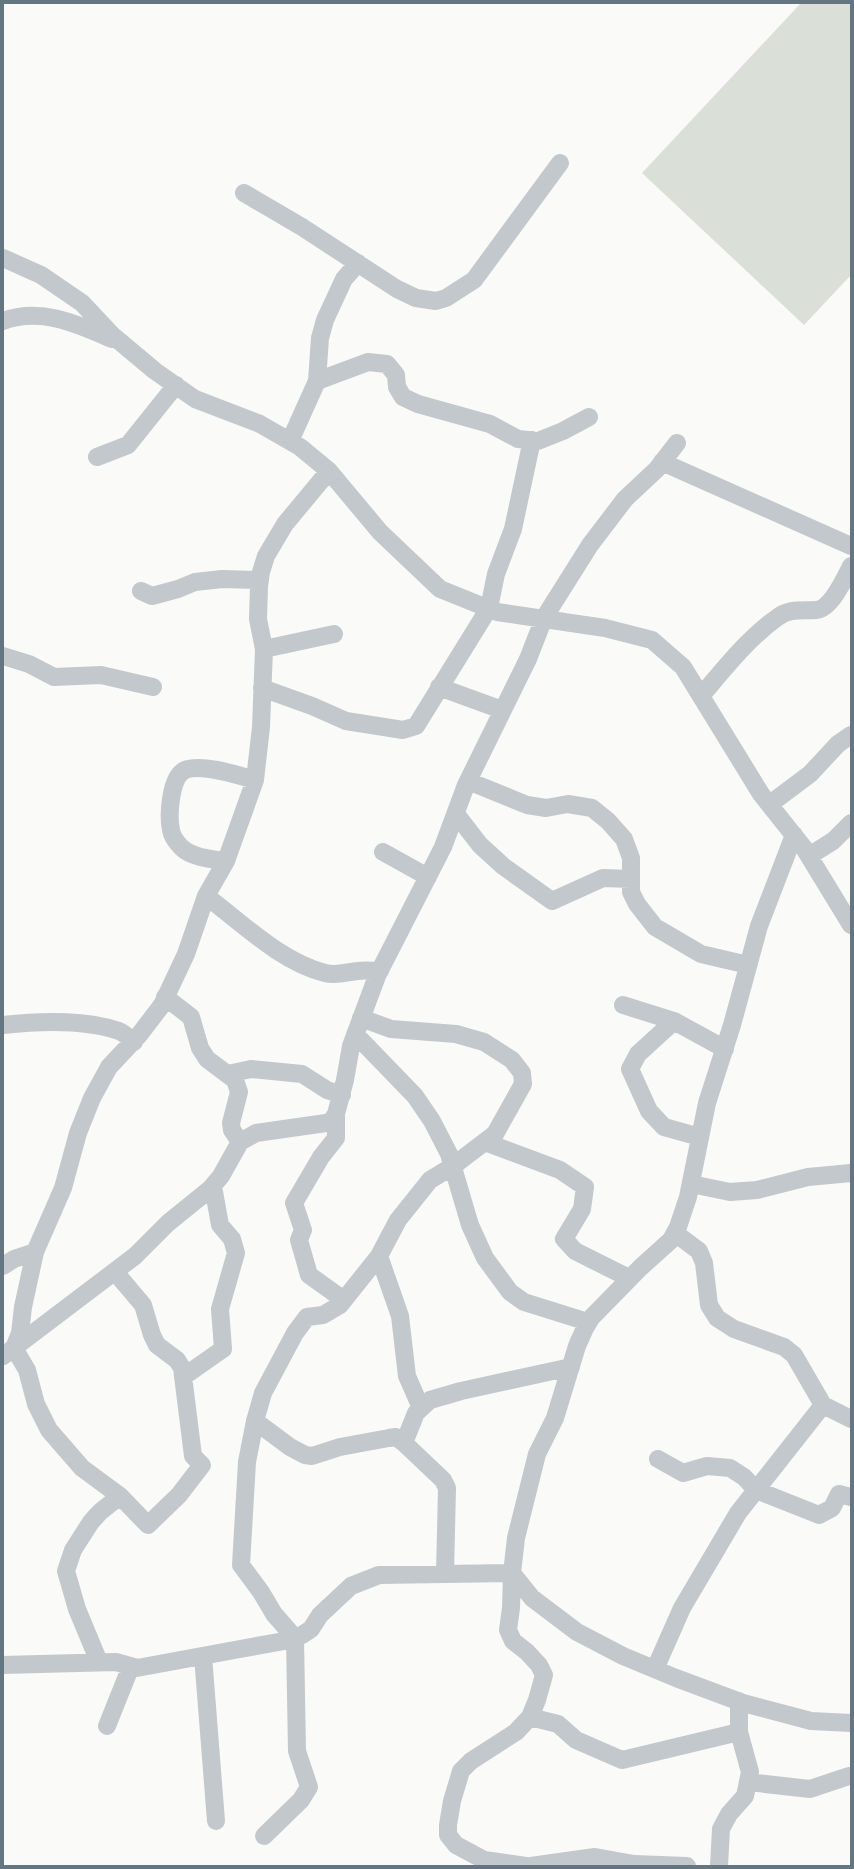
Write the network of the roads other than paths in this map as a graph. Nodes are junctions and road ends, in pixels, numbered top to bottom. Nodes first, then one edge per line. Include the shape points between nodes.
1 (560, 163) dead end
2 (244, 193) dead end
3 (3, 258) edge
4 (358, 263) junction
5 (3, 321) edge
6 (122, 343) junction
7 (317, 381) junction
8 (176, 385) junction
9 (589, 417) dead end
10 (532, 440) junction
11 (290, 441) junction
12 (676, 443) dead end
13 (97, 457) dead end
14 (662, 462) junction
15 (329, 471) junction
16 (851, 546) edge
17 (851, 566) edge
18 (260, 580) junction
19 (141, 591) dead end
20 (489, 608) junction
21 (544, 618) junction
22 (334, 634) dead end
23 (264, 649) junction
24 (3, 656) edge
25 (153, 686) dead end
26 (439, 687) junction
27 (262, 688) junction
28 (701, 696) junction
29 (502, 710) junction
30 (851, 735) edge
31 (255, 780) junction
32 (468, 781) junction
33 (770, 804) junction
34 (456, 814) junction
35 (851, 823) edge
36 (794, 834) junction
37 (384, 852) dead end
38 (809, 856) junction
39 (226, 861) junction
40 (428, 877) junction
41 (631, 879) junction
42 (206, 896) junction
43 (851, 925) edge
44 (748, 965) junction
45 (380, 971) junction
46 (165, 997) junction
47 (623, 1005) dead end
48 (674, 1021) junction
49 (3, 1025) edge
50 (358, 1026) junction
51 (134, 1042) junction
52 (725, 1049) junction
53 (228, 1074) junction
54 (342, 1095) junction
55 (336, 1114) junction
56 (700, 1137) junction
57 (240, 1142) junction
58 (485, 1142) junction
59 (453, 1166) junction
60 (851, 1173) edge
61 (691, 1184) junction
62 (213, 1186) junction
63 (675, 1233) junction
64 (35, 1252) junction
65 (378, 1256) junction
66 (3, 1266) edge
67 (115, 1272) junction
68 (629, 1278) junction
69 (344, 1300) junction
70 (588, 1322) junction
71 (9, 1352) edge
72 (570, 1367) junction
73 (183, 1377) junction
74 (823, 1405) junction
75 (420, 1408) junction
76 (851, 1419) edge
77 (255, 1421) junction
78 (404, 1443) junction
79 (658, 1459) dead end
80 (756, 1490) junction
81 (120, 1496) junction
82 (851, 1497) edge
83 (445, 1573) junction
84 (512, 1573) junction
85 (295, 1638) junction
86 (204, 1656) junction
87 (99, 1662) junction
88 (3, 1665) edge
89 (131, 1666) junction
90 (655, 1670) junction
91 (739, 1701) junction
92 (530, 1717) junction
93 (851, 1723) edge
94 (107, 1726) dead end
95 (739, 1732) junction
96 (849, 1776) dead end
97 (748, 1782) junction
98 (216, 1820) dead end
99 (264, 1836) dead end
100 (526, 1866) edge
101 (531, 1866) edge
102 (687, 1866) edge
103 (719, 1866) edge

1 - 4 street via 474,280 446,298 436,301 416,298 397,290
2 - 4 street
3 - 6 street via 41,275 82,303
4 - 7 street via 344,279 325,320 320,338
5 - 6 street via 16,316 56,318
6 - 8 street
7 - 10 street via 368,362 387,364 396,375 397,386 403,397 418,404 490,424 518,438
7 - 11 street
8 - 11 street via 195,399 260,424
8 - 13 street via 128,445
9 - 10 street via 551,436 538,441
10 - 20 street via 513,529 496,574
11 - 15 street
12 - 14 street
14 - 16 street
14 - 21 street via 625,499 590,545
15 - 18 street via 285,524 266,556
15 - 20 street via 380,532 440,589
17 - 28 street via 829,604 818,610 788,611 777,617 748,643
18 - 19 street via 222,579 195,582 152,596
18 - 23 street via 258,619
20 - 21 street via 498,612
20 - 26 street
21 - 28 street via 605,628 652,640 683,667
21 - 29 street via 528,659
22 - 23 street
23 - 27 street
24 - 25 street via 29,664 54,678 101,675
26 - 27 street via 416,726 403,730 346,721
26 - 29 street
27 - 31 street
28 - 33 street via 761,794
29 - 32 street
30 - 33 street via 838,744 810,774
31 - 39 street
31 - 39 street via 196,768 184,770 176,779 172,790 173,837 187,852
32 - 34 street
32 - 41 street via 527,805 546,808 568,804 592,808 624,839 631,858
33 - 36 street
34 - 40 street
34 - 41 street via 480,845 503,866 552,901 603,878
35 - 38 street via 833,841
36 - 38 street
36 - 44 street via 773,887
37 - 40 street
38 - 43 street
39 - 42 street
40 - 45 street
41 - 44 street via 631,892 655,927 701,954
42 - 45 street via 281,954 307,966 343,974
42 - 46 street via 186,954
44 - 52 street
45 - 50 street
46 - 51 street via 162,1005
46 - 53 street via 190,1017 200,1048 207,1059
47 - 48 street
48 - 52 street
48 - 56 street via 638,1054 630,1069 649,1111 664,1127
49 - 51 street via 34,1021 96,1025 120,1032
50 - 54 street
50 - 58 street via 456,1034 484,1042 512,1060 522,1073 524,1084 495,1134
50 - 59 street via 415,1096 443,1141
51 - 64 street via 109,1067 92,1098 78,1133 63,1188
52 - 56 street via 707,1103
53 - 54 street via 251,1069 302,1074 327,1090
53 - 57 street via 235,1080 239,1092 230,1123
54 - 55 street
55 - 57 street via 326,1123 256,1133
55 - 69 street via 336,1138 320,1157 294,1203 303,1230 298,1240 309,1275
56 - 61 street
57 - 62 street
58 - 59 street
58 - 68 street via 560,1170 585,1187 582,1209 564,1239 575,1251
59 - 65 street via 430,1180 398,1220
59 - 70 street via 470,1225 485,1258 510,1292 524,1302
60 - 61 street via 808,1177 757,1190 730,1192
61 - 63 street
62 - 67 street
62 - 73 street via 220,1225 232,1239 236,1253 220,1309 223,1349
63 - 68 street via 671,1240
63 - 74 street via 699,1251 704,1263 709,1304 717,1318 734,1329 784,1347 794,1355
64 - 66 street via 14,1259
64 - 71 street via 20,1333
65 - 69 street
65 - 75 street via 400,1316 407,1376
67 - 71 street
67 - 73 street via 143,1305 157,1345 176,1360 182,1368
68 - 70 street
69 - 77 street via 323,1315 307,1317 295,1333 263,1393
70 - 72 street
71 - 81 street via 28,1370 36,1404 49,1430 82,1468
72 - 75 street via 461,1391 430,1400
72 - 84 street via 555,1418 536,1461 516,1538
73 - 81 street via 193,1456 202,1465 179,1495 148,1525
74 - 76 street
74 - 80 street
75 - 78 street
77 - 78 street via 305,1455 312,1456 340,1447 396,1437
77 - 85 street via 247,1462 240,1565 274,1614
78 - 83 street via 443,1480 447,1488
79 - 80 street via 683,1473 707,1466 730,1468 744,1477
80 - 82 street via 819,1515 832,1508 839,1494
80 - 90 street via 738,1512 682,1608
81 - 87 street via 91,1522 73,1550 66,1571 77,1609
83 - 84 street
83 - 85 street via 379,1575 351,1586 320,1615 311,1629
84 - 90 street via 532,1598 577,1632
84 - 92 street via 508,1630 513,1641 539,1665 544,1675
85 - 86 street
85 - 99 street via 297,1751 309,1787 301,1800
86 - 89 street via 137,1668
86 - 98 street
87 - 88 street
87 - 89 street via 116,1662
89 - 94 street
90 - 91 street
91 - 93 street via 811,1721
91 - 95 street
92 - 95 street via 558,1724 576,1740 622,1760
92 - 100 street via 516,1732 471,1761 461,1771 448,1825 448,1835 461,1848 484,1860
95 - 97 street via 750,1772
96 - 97 street via 810,1789
97 - 103 street via 744,1796 728,1814 721,1829
101 - 102 street via 595,1857 634,1864

